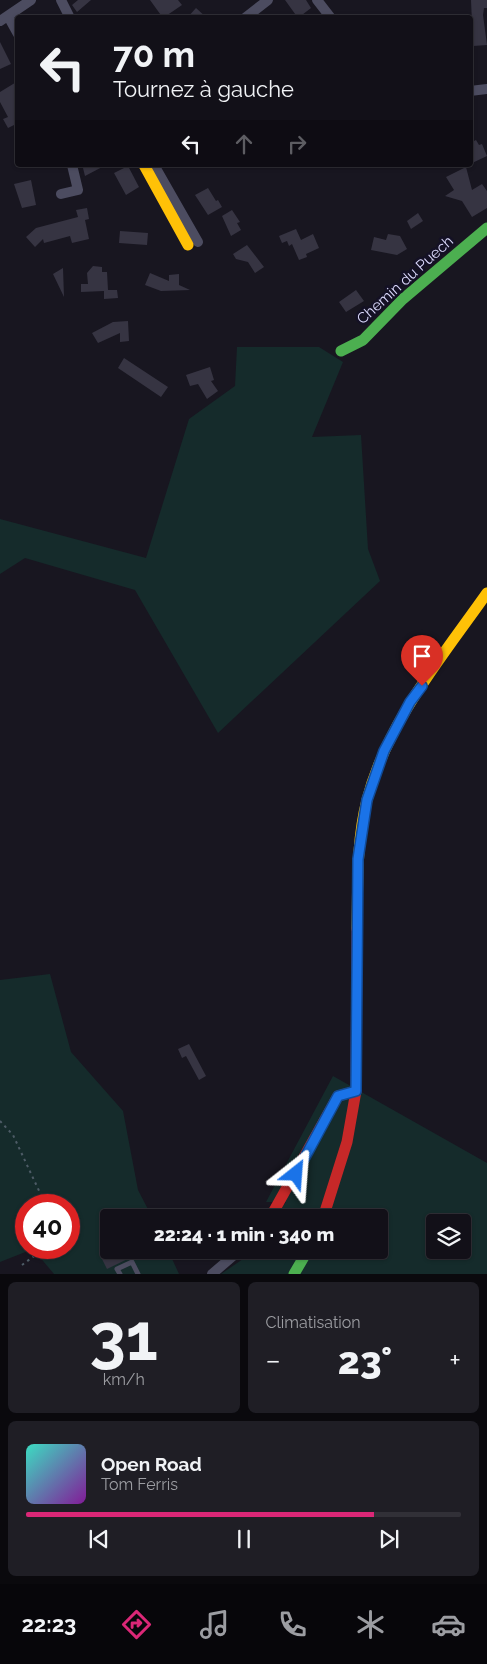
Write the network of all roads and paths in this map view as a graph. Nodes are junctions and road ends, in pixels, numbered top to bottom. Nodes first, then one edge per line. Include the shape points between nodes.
1 (31, 0) edge
2 (61, 0) edge
3 (268, 0) edge
4 (317, 0) edge
5 (68, 15) edge
6 (249, 15) edge
7 (329, 15) edge
8 (4, 18) edge
9 (15, 31) edge
10 (487, 90) edge
11 (473, 91) edge
12 (72, 167) edge
13 (145, 167) edge
14 (155, 167) edge
15 (61, 194) dead end
16 (487, 228) edge
17 (193, 243) joint
18 (341, 351) dead end
19 (487, 594) edge
20 (356, 1091) junction
21 (0, 1121) edge
22 (41, 1194) edge
23 (275, 1209) edge
24 (325, 1209) edge
25 (31, 1259) edge
26 (230, 1259) edge
27 (303, 1259) edge
28 (22, 1265) dead end
29 (120, 1274) edge
30 (138, 1274) edge
31 (212, 1274) edge
32 (294, 1274) edge

1 - 8 street
2 - 5 street
3 - 6 street
4 - 7 street
8 - 9 street
10 - 11 street
12 - 15 street via 78,190
13 - 17 main road
14 - 17 street
16 - 18 main road, Chemin du Puech via 390,311 361,341 351,349
19 - 20 main road via 410,702 384,751 367,800 358,859
20 - 23 main road via 338,1096
20 - 24 main road via 347,1142
21 - 22 path via 13,1136
25 - 28 path
26 - 31 street
27 - 32 main road
29 - 30 lane via 117,1269 132,1262

